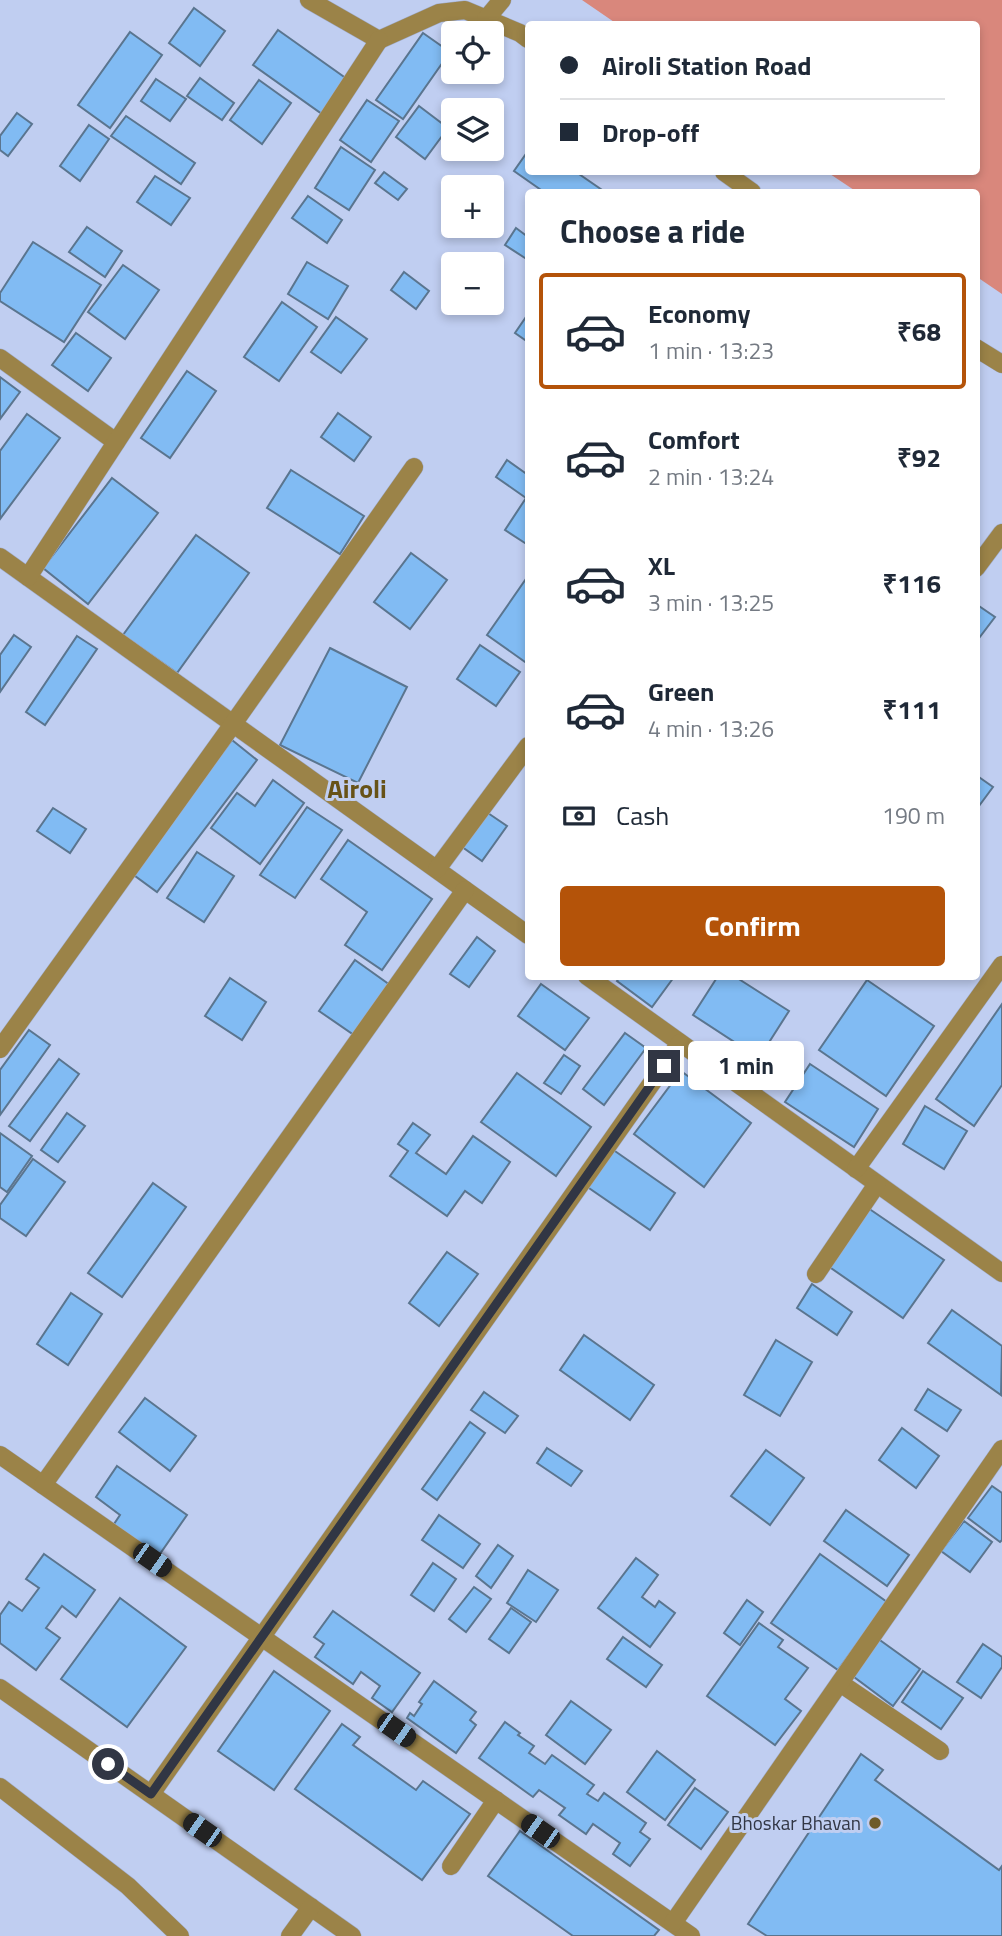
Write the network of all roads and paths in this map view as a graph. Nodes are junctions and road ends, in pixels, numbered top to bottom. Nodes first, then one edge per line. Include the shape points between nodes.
1 (309, 0) edge
2 (502, 0) edge
3 (486, 19) junction
4 (525, 37) edge
5 (379, 40) junction
6 (728, 175) edge
7 (748, 189) edge
8 (980, 350) edge
9 (0, 358) edge
10 (1002, 364) edge
11 (116, 442) junction
12 (414, 467) dead end
13 (1002, 533) edge
14 (0, 557) edge
15 (980, 563) edge
16 (28, 577) junction
17 (233, 724) junction
18 (525, 750) edge
19 (437, 869) junction
20 (465, 890) junction
21 (525, 933) edge
22 (1002, 965) edge
23 (593, 980) edge
24 (680, 1043) junction
25 (0, 1049) edge
26 (856, 1169) junction
27 (877, 1184) junction
28 (1002, 1273) edge
29 (816, 1274) dead end
30 (1002, 1449) edge
31 (0, 1455) edge
32 (43, 1485) junction
33 (262, 1636) junction
34 (840, 1683) junction
35 (0, 1688) edge
36 (940, 1751) dead end
37 (0, 1787) edge
38 (151, 1794) junction
39 (496, 1800) junction
40 (451, 1866) dead end
41 (311, 1907) junction
42 (673, 1923) junction
43 (180, 1936) edge
44 (290, 1936) edge
45 (352, 1936) edge
46 (691, 1936) edge

1 - 5 street
2 - 3 street
3 - 4 street
3 - 5 street via 465,10 439,13
5 - 11 street
6 - 7 street
8 - 10 street
9 - 11 street
11 - 16 street
12 - 17 street
13 - 15 street
14 - 16 street
16 - 17 street
17 - 19 street
17 - 25 street
18 - 19 street
19 - 20 street
20 - 21 street
20 - 32 street
22 - 26 street
23 - 24 street
24 - 26 street
24 - 33 street
26 - 27 street
27 - 28 street
27 - 29 street
30 - 34 street
31 - 32 street
32 - 33 street
33 - 38 street
33 - 39 street
34 - 36 street
34 - 42 street
35 - 38 street
37 - 43 street via 128,1886
38 - 41 street
39 - 40 street
39 - 42 street
41 - 44 street
41 - 45 street
42 - 46 street

